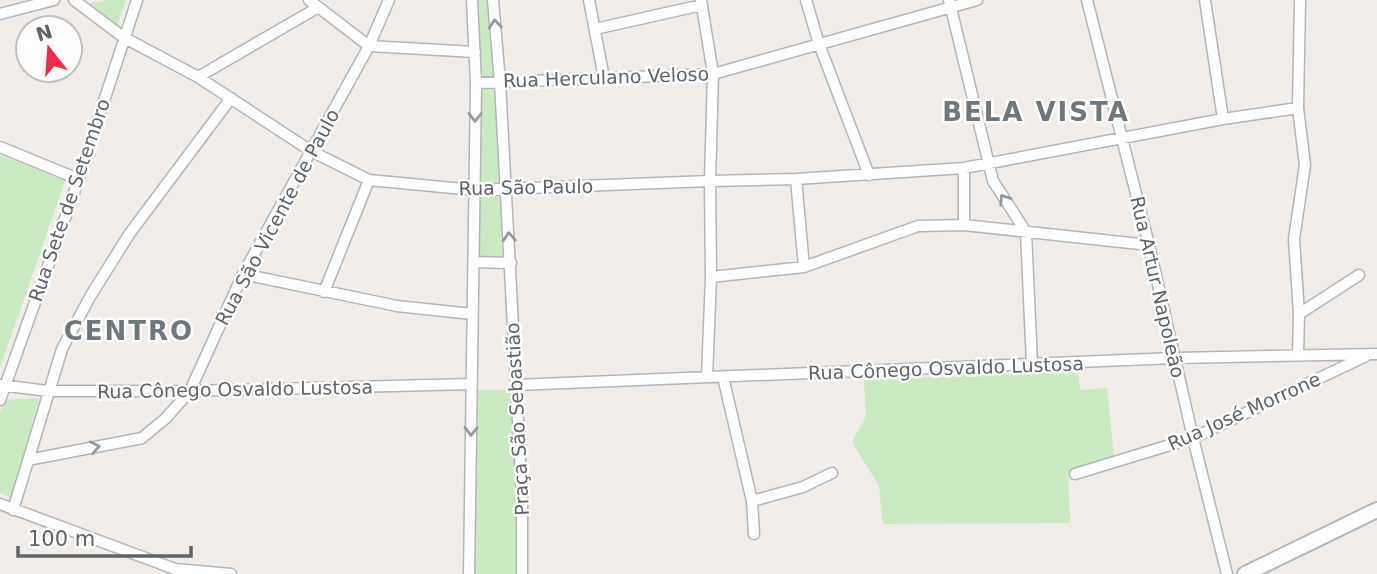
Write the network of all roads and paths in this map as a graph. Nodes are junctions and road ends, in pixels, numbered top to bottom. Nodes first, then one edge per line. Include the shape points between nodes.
1 (54, 0) edge
2 (74, 0) edge
3 (137, 0) edge
4 (389, 0) edge
5 (472, 0) edge
6 (493, 0) edge
7 (589, 0) edge
8 (806, 0) edge
9 (977, 0) edge
10 (1087, 0) edge
11 (1205, 0) edge
12 (1300, 0) edge
13 (701, 2) edge
14 (313, 4) edge
15 (950, 4) edge
16 (0, 14) edge
17 (595, 29) junction
18 (123, 37) junction
19 (819, 44) junction
20 (369, 46) junction
21 (475, 52) junction
22 (713, 74) junction
23 (198, 77) junction
24 (604, 78) junction
25 (500, 82) junction
26 (476, 83) junction
27 (231, 98) junction
28 (1298, 108) junction
29 (1223, 119) junction
30 (1121, 139) junction
31 (0, 147) edge
32 (311, 151) junction
33 (987, 164) junction
34 (964, 168) junction
35 (869, 175) junction
36 (78, 179) junction
37 (796, 179) junction
38 (369, 180) junction
39 (710, 181) junction
40 (474, 190) junction
41 (505, 190) junction
42 (964, 225) junction
43 (1026, 232) junction
44 (1149, 245) junction
45 (474, 262) junction
46 (510, 263) junction
47 (804, 267) junction
48 (243, 274) junction
49 (1359, 275) dead end
50 (712, 277) junction
51 (324, 292) junction
52 (472, 314) junction
53 (1299, 314) junction
54 (1373, 354) edge
55 (1298, 355) junction
56 (1175, 358) junction
57 (1032, 364) junction
58 (707, 377) junction
59 (723, 377) junction
60 (471, 384) junction
61 (516, 385) junction
62 (3, 386) edge
63 (48, 391) junction
64 (190, 391) junction
65 (0, 400) edge
66 (1193, 438) junction
67 (28, 460) junction
68 (831, 473) dead end
69 (1075, 474) dead end
70 (752, 501) junction
71 (0, 504) edge
72 (13, 510) junction
73 (1377, 510) edge
74 (1377, 520) edge
75 (1361, 523) junction
76 (754, 534) dead end
77 (231, 574) edge
78 (469, 574) edge
79 (522, 574) edge
80 (1227, 574) edge
81 (1245, 574) edge
82 (1267, 574) edge

1 - 16 street
2 - 18 street, Rua São Paulo
3 - 18 street, Rua Sete de Setembro
4 - 20 street, Rua São Vicente de Paulo
5 - 21 street, Praça São Sebastião
25 -> 6 street, Praça São Sebastião
7 - 17 street
8 - 19 street
9 - 15 street, Rua Herculano Veloso
10 - 30 street, Rua Artur Napoleão
11 - 29 street
12 - 28 street
13 - 17 street
13 - 22 street
14 - 20 street
14 - 23 street
15 - 19 street, Rua Herculano Veloso
15 - 33 street
17 - 24 street
18 - 23 street, Rua São Paulo
18 - 36 street, Rua Sete de Setembro
19 - 22 street, Rua Herculano Veloso
19 - 35 street
20 - 21 street
20 - 32 street, Rua São Vicente de Paulo
21 - 26 street, Praça São Sebastião
22 - 24 street, Rua Herculano Veloso
22 - 39 street
23 - 27 street, Rua São Paulo
24 - 25 street, Rua Herculano Veloso
25 - 26 street, Rua Herculano Veloso
25 - 41 street, Praça São Sebastião
26 -> 40 street, Praça São Sebastião
27 - 32 street, Rua São Paulo
27 - 63 street via 97,285 62,349
28 - 29 street, Rua São Paulo
28 - 53 street via 1305,165 1294,239
29 - 30 street, Rua São Paulo
30 - 33 street, Rua São Paulo
30 - 44 street, Rua Artur Napoleão
31 - 36 street
32 - 38 street, Rua São Paulo
32 - 48 street, Rua São Vicente de Paulo
33 - 34 street, Rua São Paulo
43 -> 33 street
34 - 35 street, Rua São Paulo
34 - 42 street
35 - 37 street, Rua São Paulo
36 - 62 street, Rua Sete de Setembro
37 - 39 street, Rua São Paulo
37 - 47 street
38 - 40 street, Rua São Paulo
38 - 51 street
39 - 41 street, Rua São Paulo
39 - 50 street
40 - 41 street, Rua São Paulo
40 - 45 street, Praça São Sebastião
46 -> 41 street, Praça São Sebastião
42 - 43 street
42 - 47 street via 918,226
43 - 44 street
43 - 57 street
44 - 56 street, Rua Artur Napoleão
45 - 46 street
45 - 52 street, Praça São Sebastião
46 - 61 street, Praça São Sebastião
47 - 50 street
48 - 51 street
48 - 64 street, Rua São Vicente de Paulo
49 - 53 street
50 - 58 street
51 - 52 street
52 - 60 street, Praça São Sebastião
53 - 55 street
54 - 55 street, Rua Cônego Osvaldo Lustosa
54 - 66 street, Rua José Morrone
55 - 56 street, Rua Cônego Osvaldo Lustosa
56 - 57 street, Rua Cônego Osvaldo Lustosa
56 - 66 street, Rua Artur Napoleão
57 - 59 street, Rua Cônego Osvaldo Lustosa
58 - 59 street, Rua Cônego Osvaldo Lustosa
58 - 61 street, Rua Cônego Osvaldo Lustosa
59 - 70 street
60 - 64 street, Rua Cônego Osvaldo Lustosa
60 -> 78 street, Praça São Sebastião
61 - 79 street, Praça São Sebastião
62 - 63 street, Rua Cônego Osvaldo Lustosa
62 - 65 street, Rua Sete de Setembro
63 - 64 street, Rua Cônego Osvaldo Lustosa
63 - 67 street
67 -> 64 street, Rua São Vicente de Paulo via 142,438
66 - 69 street, Rua José Morrone
66 - 80 street, Rua Artur Napoleão
67 - 72 street
68 - 70 street via 803,488
70 - 76 street
71 - 72 street
72 - 77 street via 175,569
73 - 75 main road
74 - 75 main road
75 - 81 main road
75 - 82 main road

